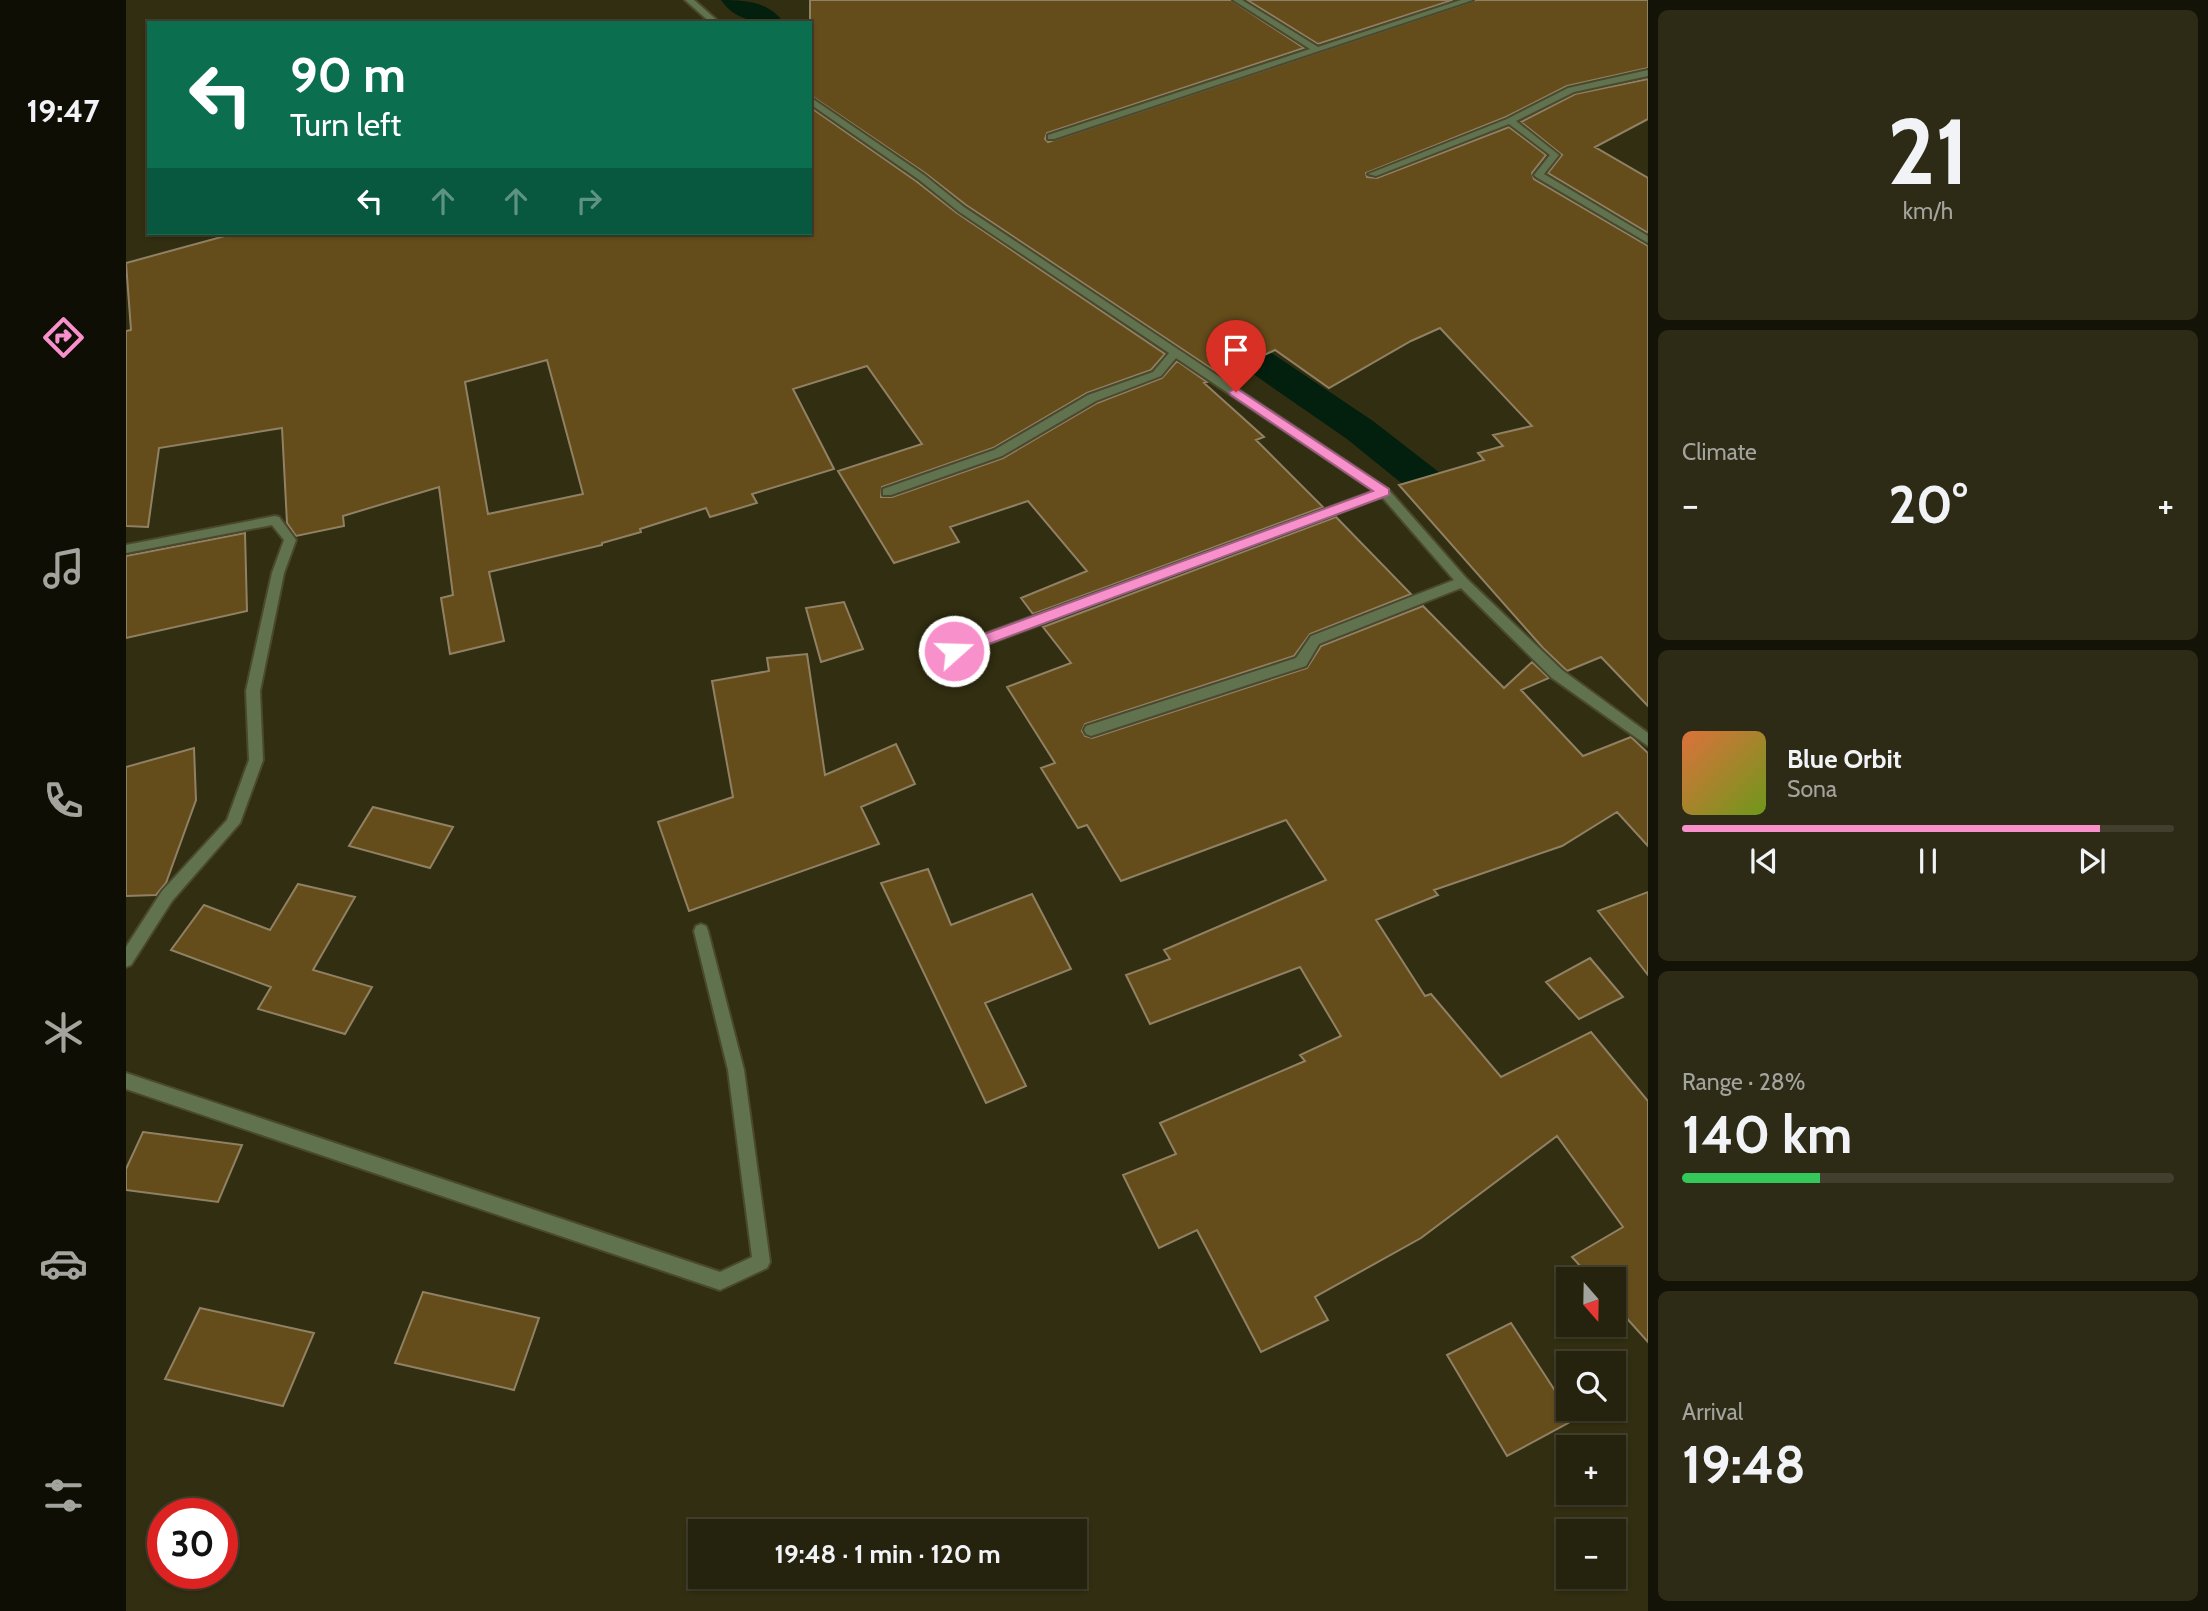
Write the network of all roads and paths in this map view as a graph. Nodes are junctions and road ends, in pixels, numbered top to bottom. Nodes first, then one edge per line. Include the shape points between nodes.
1 (689, 0) edge
2 (1237, 0) edge
3 (1469, 0) edge
4 (714, 21) edge
5 (1317, 50) junction
6 (1648, 73) edge
7 (812, 101) edge
8 (1510, 121) junction
9 (1051, 137) dead end
10 (1373, 174) dead end
11 (1648, 240) edge
12 (1176, 351) junction
13 (887, 492) dead end
14 (1384, 492) junction
15 (126, 549) edge
16 (1463, 582) junction
17 (954, 651) dead end
18 (1091, 730) dead end
19 (1648, 740) edge
20 (701, 931) dead end
21 (126, 960) edge
22 (126, 1081) edge

1 - 4 street
2 - 5 street
3 - 5 street
5 - 9 street
6 - 8 street via 1571,90
7 - 12 street via 961,209
8 - 10 street
8 - 11 street via 1555,155 1539,175
12 - 13 street via 1157,374 1092,398 998,453
12 - 14 street
14 - 16 street
14 - 17 street
15 - 21 street via 275,520 290,540 278,573 253,691 256,760 233,823 167,896
16 - 18 street via 1315,640 1301,662
16 - 19 street via 1557,674
20 - 22 street via 736,1069 761,1262 720,1281

